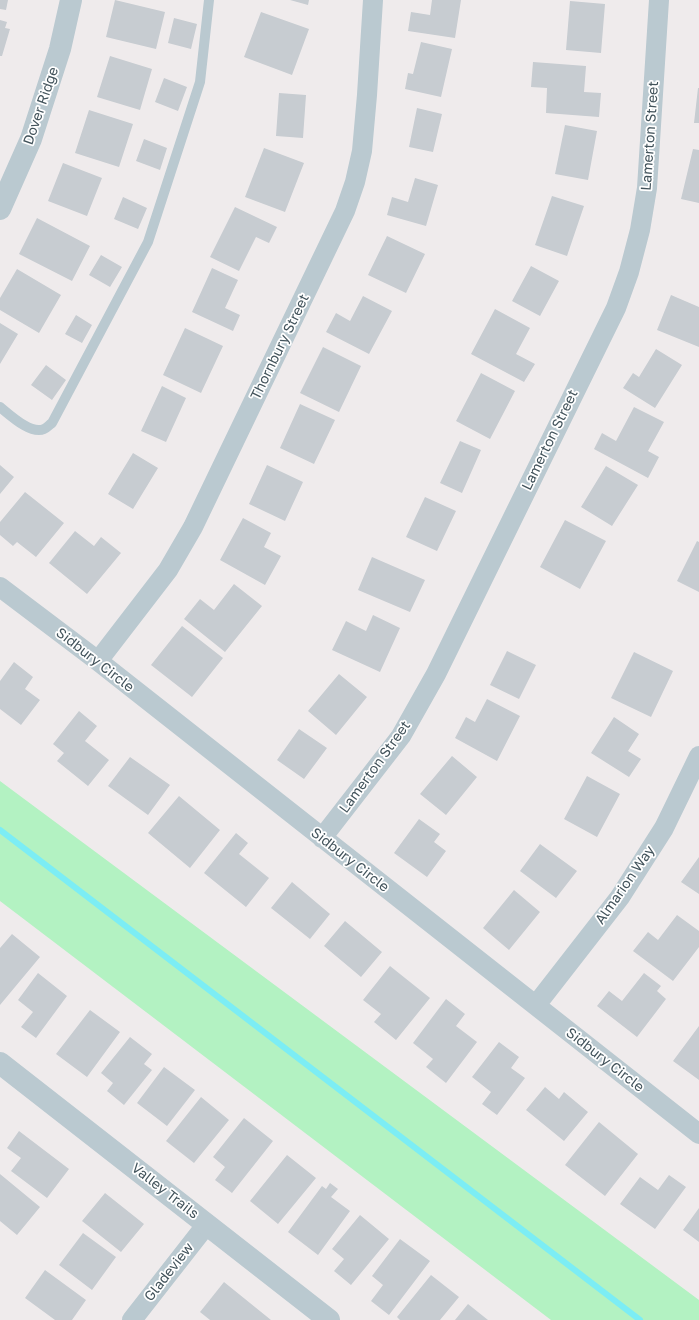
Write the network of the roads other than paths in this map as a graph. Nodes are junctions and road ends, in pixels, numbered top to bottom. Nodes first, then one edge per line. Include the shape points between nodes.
1 (71, 0) edge
2 (209, 0) edge
3 (373, 0) edge
4 (659, 0) edge
5 (0, 209) edge
6 (0, 407) edge
7 (0, 587) edge
8 (98, 661) junction
9 (699, 756) edge
10 (322, 838) junction
11 (536, 1005) junction
12 (3, 1071) edge
13 (699, 1134) edge
14 (207, 1224) junction
15 (132, 1320) edge
16 (330, 1320) edge

1 - 5 street, Dover Ridge via 60,49 31,139
2 - 6 lane via 200,82 148,242 52,423 44,429 35,430 20,423
3 - 8 street, Thornbury Street via 362,151 345,211 193,527 168,570
4 - 10 street, Lamerton Street via 647,188 629,272 616,308 436,674 401,736
7 - 8 street, Sidbury Circle
8 - 10 street, Sidbury Circle
9 - 11 street, Almarion Way via 664,828 624,891
10 - 11 street, Sidbury Circle
11 - 13 street, Sidbury Circle
12 - 14 street, Valley Trails
14 - 15 street, Gladeview
14 - 16 street, Valley Trails

